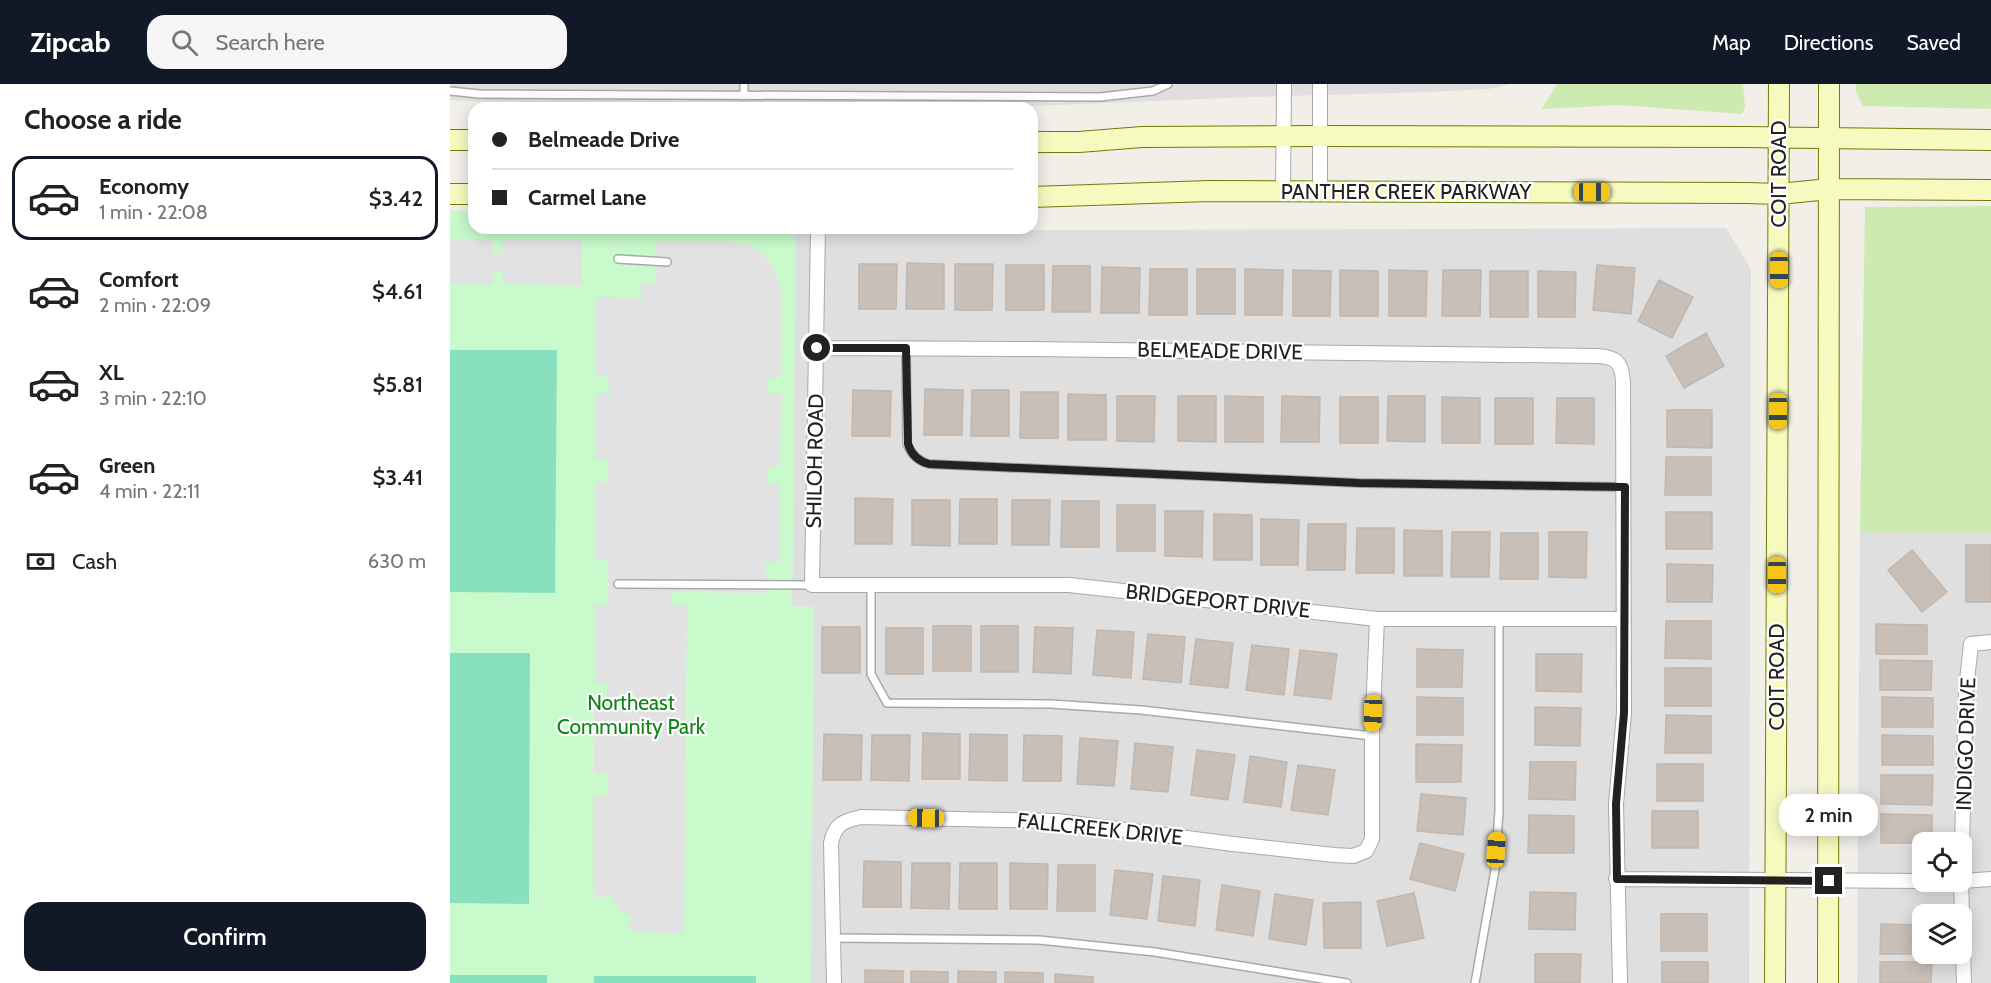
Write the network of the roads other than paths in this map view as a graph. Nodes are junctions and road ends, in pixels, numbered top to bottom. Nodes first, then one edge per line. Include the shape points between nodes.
1 (744, 84) edge
2 (1168, 84) edge
3 (1284, 84) edge
4 (1320, 84) edge
5 (1779, 84) edge
6 (1829, 84) edge
7 (450, 92) edge
8 (744, 96) junction
9 (1320, 136) junction
10 (1283, 137) junction
11 (1778, 138) junction
12 (1828, 139) junction
13 (450, 140) edge
14 (468, 140) edge
15 (1991, 140) edge
16 (1038, 142) edge
17 (1829, 189) junction
18 (1991, 190) edge
19 (1283, 192) junction
20 (1320, 192) junction
21 (450, 194) edge
22 (468, 194) edge
23 (1779, 194) junction
24 (1038, 197) edge
25 (818, 234) edge
26 (618, 259) dead end
27 (667, 262) dead end
28 (817, 348) junction
29 (906, 348) junction
30 (1625, 487) junction
31 (618, 584) dead end
32 (812, 585) junction
33 (871, 585) junction
34 (1377, 619) junction
35 (1624, 619) junction
36 (1499, 620) junction
37 (1991, 642) edge
38 (1372, 736) junction
39 (1962, 832) edge
40 (1617, 879) junction
41 (1991, 879) edge
42 (1776, 880) junction
43 (1972, 880) edge
44 (1829, 881) junction
45 (1912, 881) edge
46 (1962, 892) edge
47 (834, 938) junction
48 (834, 983) edge
49 (1347, 983) edge
50 (1475, 983) edge
51 (1620, 983) edge
52 (1775, 983) edge
53 (1828, 983) edge
54 (1964, 983) edge

1 - 8 lane
2 - 8 lane via 1153,91 1100,97
3 - 10 street
4 - 9 street
5 - 11 main road, COIT ROAD
6 - 12 main road
7 - 8 lane
9 - 10 main road
9 - 11 main road
9 - 20 street
10 - 16 main road
10 - 19 street
11 - 12 main road
11 - 23 main road, COIT ROAD
12 - 15 main road
12 - 17 main road
13 - 14 main road
17 - 18 main road, PANTHER CREEK PARKWAY
17 - 23 main road, PANTHER CREEK PARKWAY
17 - 44 main road
19 - 20 main road, PANTHER CREEK PARKWAY
19 - 24 main road, PANTHER CREEK PARKWAY
20 - 23 main road, PANTHER CREEK PARKWAY
21 - 22 main road
23 - 42 main road, COIT ROAD
25 - 28 street, SHILOH ROAD
26 - 27 lane
28 - 29 street, BELMEADE DRIVE
28 - 32 street, SHILOH ROAD
29 - 30 lane via 908,444 916,458 929,464 1359,483
29 - 30 street, BELMEADE DRIVE via 1611,357 1620,365 1623,382
30 - 35 street
31 - 32 lane
32 - 33 street, BRIDGEPORT DRIVE
33 - 34 street, BRIDGEPORT DRIVE via 1069,585
33 - 38 lane via 871,674 888,703 1051,704 1141,710
34 - 36 street, BRIDGEPORT DRIVE
34 - 38 street
35 - 36 street, BRIDGEPORT DRIVE
35 - 40 street via 1624,713 1616,804
36 - 50 lane via 1499,812 1495,870
37 - 39 street, INDIGO DRIVE via 1971,644
38 - 47 street, FALLCREEK DRIVE via 1372,839 1366,851 1353,856 1057,821 861,817 845,821 836,828 831,843
40 - 42 street
40 - 51 street
41 - 43 street
42 - 44 street
42 - 52 main road, COIT ROAD
44 - 45 street
44 - 53 main road
46 - 54 street
47 - 48 street
47 - 49 lane via 1039,940 1155,952

